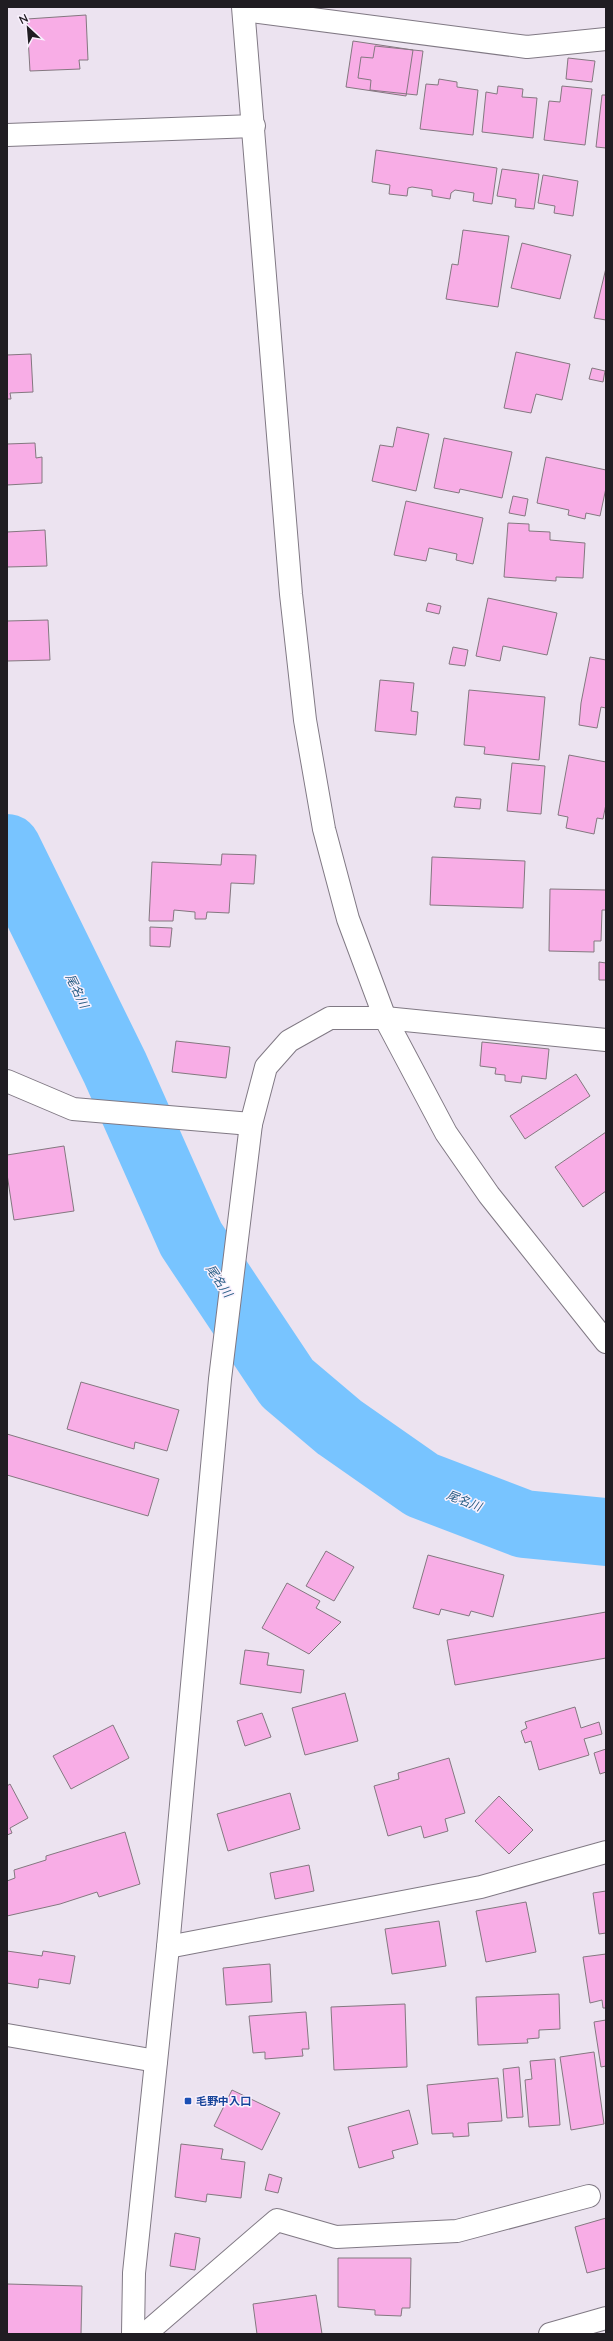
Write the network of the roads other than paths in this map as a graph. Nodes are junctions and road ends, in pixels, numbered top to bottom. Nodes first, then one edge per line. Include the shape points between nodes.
1 (244, 9) edge
2 (606, 39) edge
3 (254, 126) junction
4 (7, 135) edge
5 (385, 1018) junction
6 (606, 1040) edge
7 (7, 1081) edge
8 (251, 1124) junction
9 (606, 1342) edge
10 (606, 1852) edge
11 (168, 1947) junction
12 (7, 2035) edge
13 (156, 2061) junction
14 (589, 2196) dead end
15 (606, 2318) edge
16 (133, 2334) edge
17 (145, 2334) edge
18 (550, 2334) edge

1 - 2 street via 527,47
1 - 3 street
3 - 4 street
3 - 5 street via 291,594 304,720 324,829 348,919
5 - 6 street
5 - 8 street via 330,1018 289,1041 266,1067
5 - 9 street via 446,1133 489,1195
7 - 8 street via 73,1109
8 - 11 street via 220,1379
10 - 11 street via 481,1887
11 - 13 street
12 - 13 street
13 - 16 street via 134,2273
14 - 17 street via 457,2231 336,2237 277,2220
15 - 18 street

